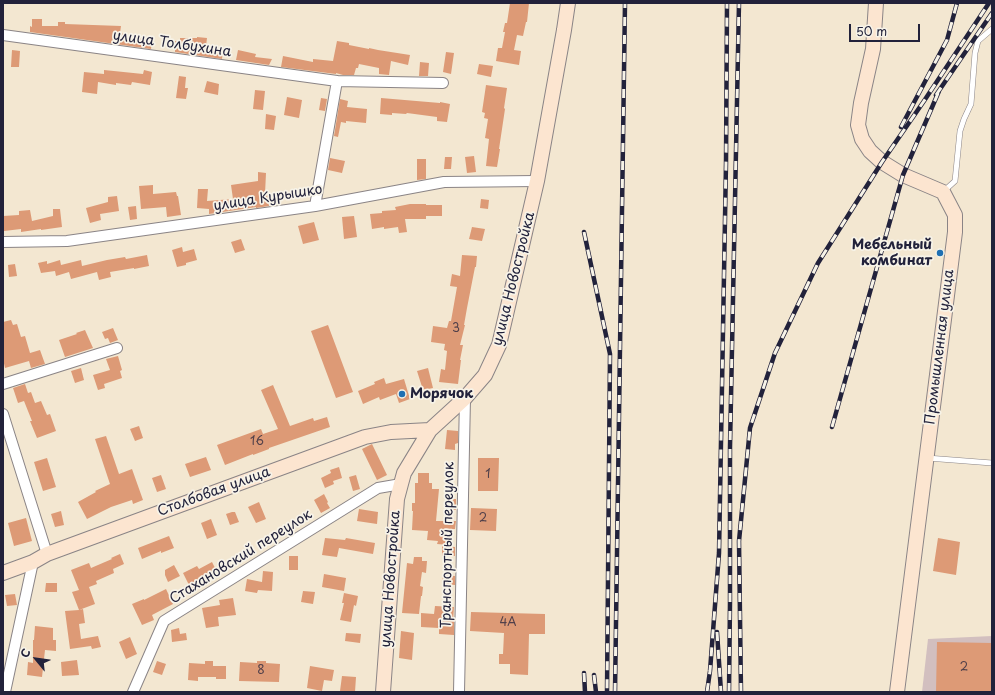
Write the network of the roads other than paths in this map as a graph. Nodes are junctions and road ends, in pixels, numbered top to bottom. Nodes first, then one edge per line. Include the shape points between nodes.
1 (568, 3) edge
2 (876, 3) edge
3 (992, 29) edge
4 (3, 35) edge
5 (337, 81) junction
6 (443, 83) dead end
7 (537, 181) junction
8 (943, 192) junction
9 (315, 206) junction
10 (3, 242) edge
11 (116, 348) dead end
12 (3, 384) edge
13 (465, 398) junction
14 (3, 414) edge
15 (430, 430) junction
16 (926, 458) junction
17 (992, 463) edge
18 (401, 484) junction
19 (47, 554) junction
20 (33, 562) junction
21 (3, 573) edge
22 (5, 692) edge
23 (133, 692) edge
24 (383, 692) edge
25 (459, 692) edge
26 (897, 692) edge

1 - 7 main road, улица Новостройка
2 - 8 main road via 873,49 858,125 862,139 882,162 903,175
3 - 8 lane via 978,41 971,104 960,131 955,181
4 - 5 street, улица Толбухина
5 - 6 street, улица Толбухина
5 - 9 street
7 - 9 street, улица Курышко via 444,182
7 - 13 main road, улица Новостройка via 499,345 485,376
8 - 16 main road, Промышленная улица via 956,216 955,232
9 - 10 street, улица Курышко via 67,242
11 - 12 street
13 - 15 main road, улица Новостройка
13 - 25 street, Транспортный переулок
14 - 19 street
15 - 18 main road, улица Новостройка via 404,473
15 - 19 main road, Столбовая улица via 391,432 365,437
16 - 17 lane
16 - 26 main road, Промышленная улица
18 - 23 street, Стахановский переулок via 378,488 164,621
18 - 24 main road, улица Новостройка via 397,499
19 - 20 main road, Столбовая улица
20 - 21 main road, Столбовая улица
20 - 22 street

